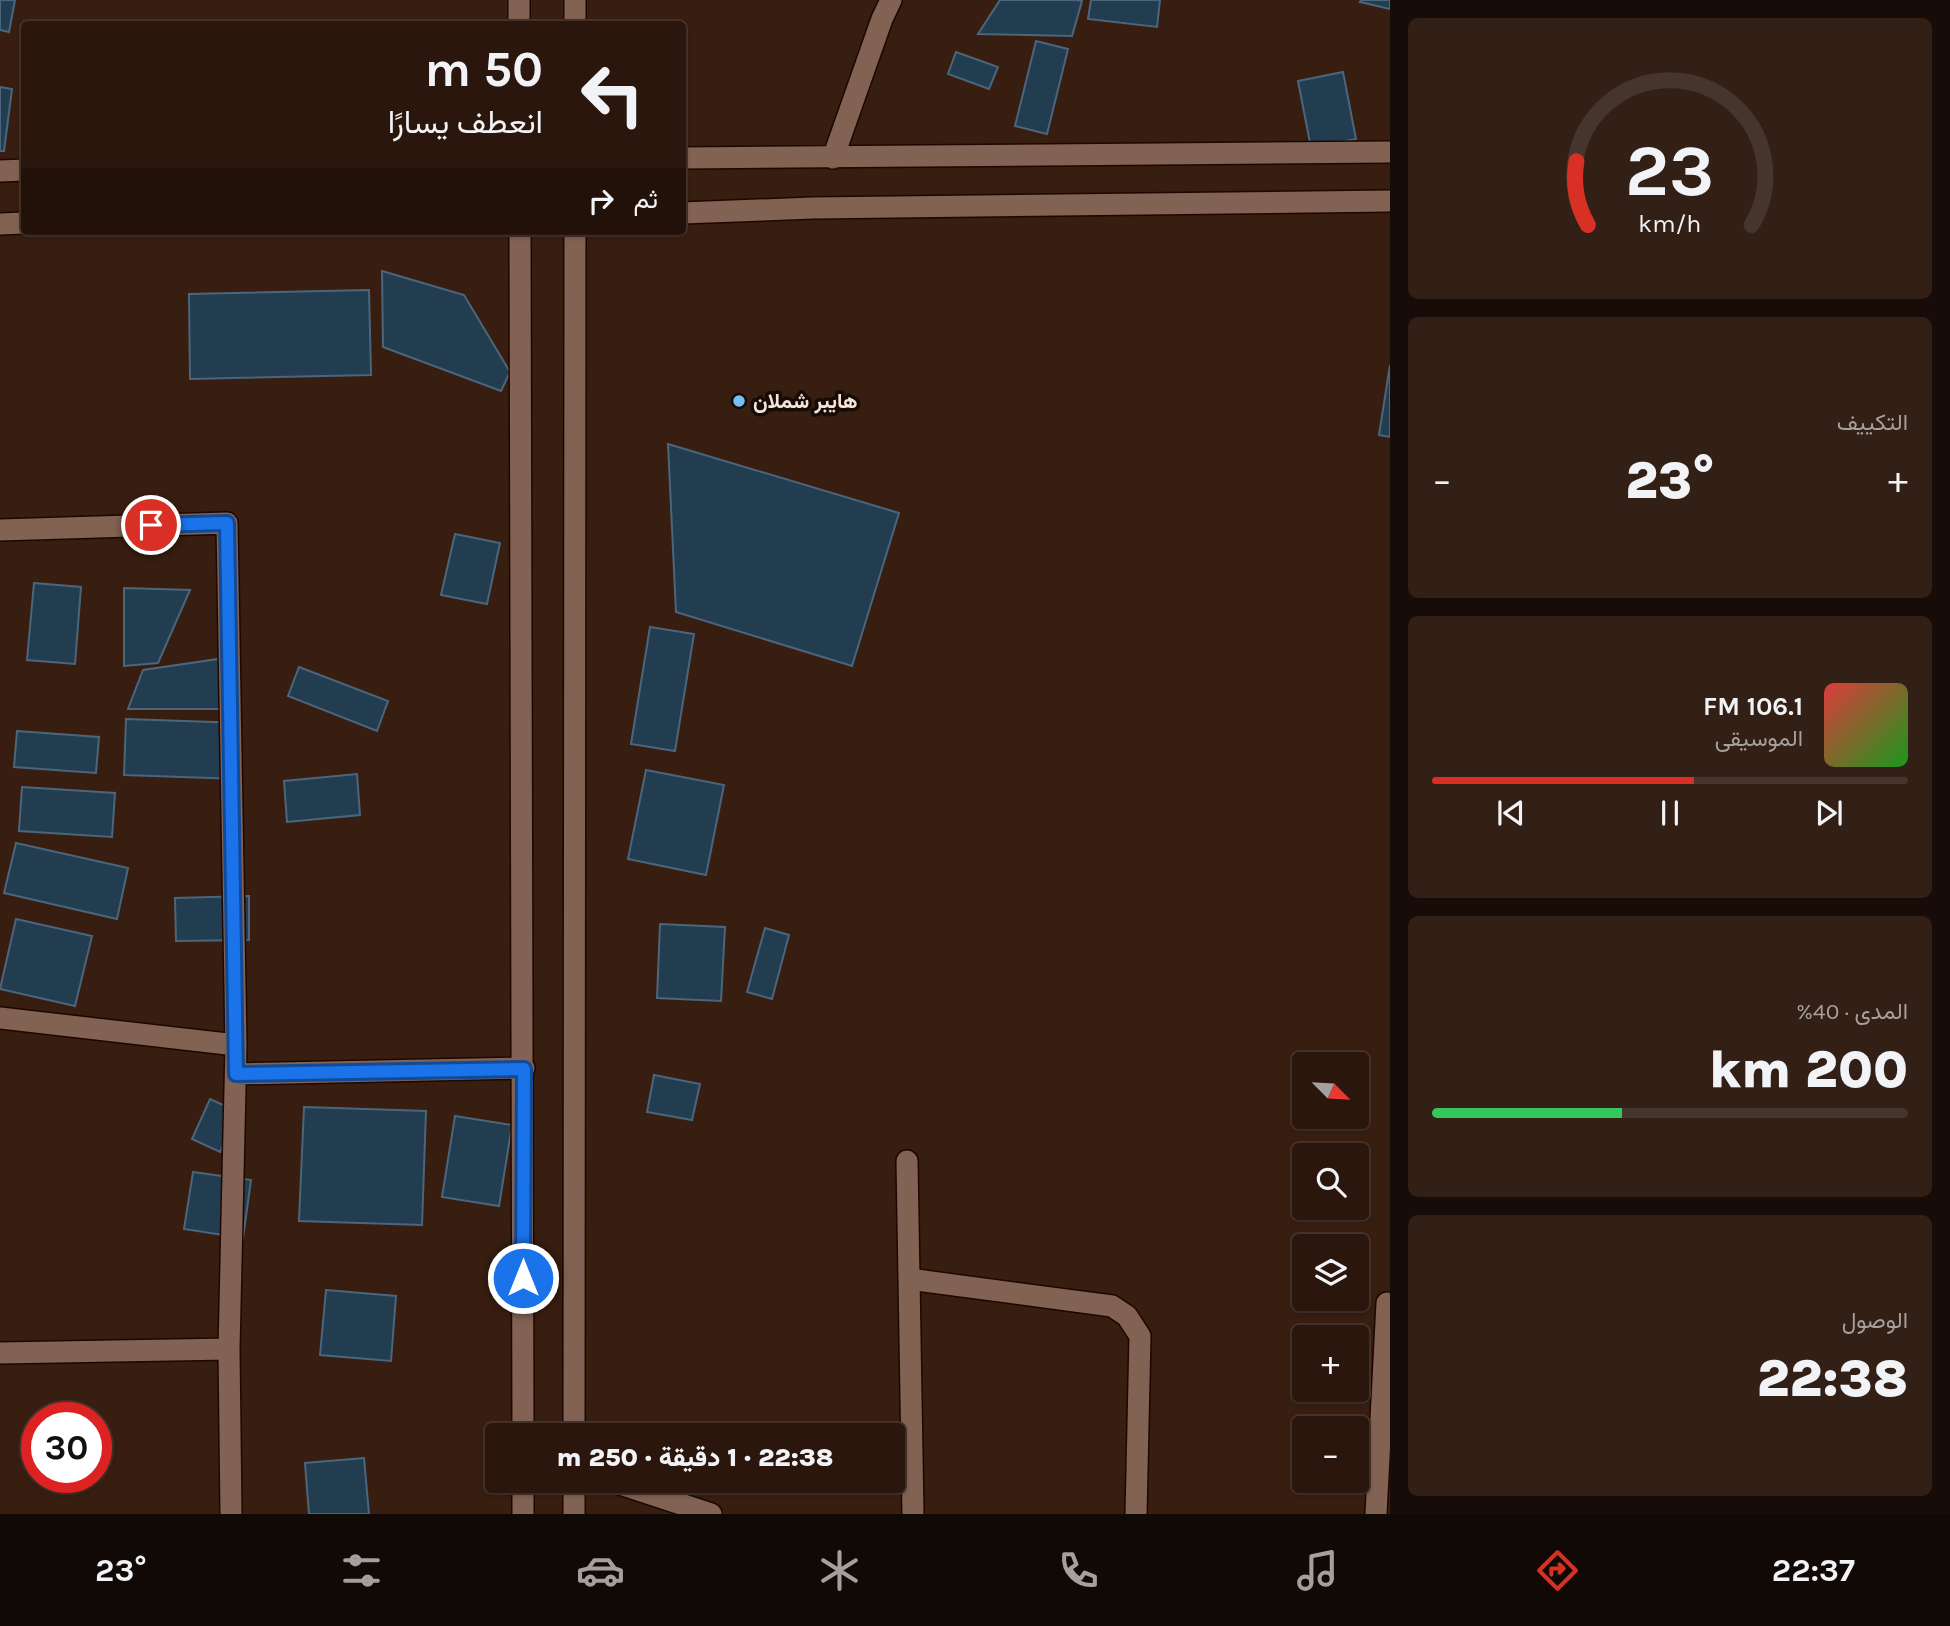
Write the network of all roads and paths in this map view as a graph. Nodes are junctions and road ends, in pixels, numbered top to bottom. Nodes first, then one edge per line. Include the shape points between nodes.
1 (519, 0) edge
2 (575, 0) edge
3 (891, 0) edge
4 (519, 21) edge
5 (575, 21) edge
6 (1390, 152) edge
7 (686, 158) edge
8 (834, 158) junction
9 (21, 170) edge
10 (0, 171) edge
11 (1390, 201) edge
12 (686, 213) edge
13 (0, 223) edge
14 (21, 223) edge
15 (520, 235) edge
16 (575, 235) edge
17 (0, 530) edge
18 (0, 1018) edge
19 (236, 1045) junction
20 (524, 1069) junction
21 (236, 1074) junction
22 (907, 1161) dead end
23 (909, 1279) junction
24 (1387, 1303) dead end
25 (229, 1349) junction
26 (0, 1353) edge
27 (523, 1423) edge
28 (574, 1423) edge
29 (523, 1493) edge
30 (574, 1493) edge
31 (647, 1493) edge
32 (231, 1514) edge
33 (523, 1514) edge
34 (574, 1514) edge
35 (711, 1514) edge
36 (913, 1514) edge
37 (1136, 1514) edge
38 (1376, 1514) edge

1 - 4 street
2 - 5 street
3 - 8 street
6 - 8 street
7 - 8 street
9 - 10 street
11 - 12 street
13 - 14 street
15 - 20 street
16 - 28 street
17 - 19 street via 227,523
18 - 19 street
19 - 21 street
20 - 21 street
20 - 27 street
21 - 25 street
22 - 23 street
23 - 36 street
23 - 37 street via 1112,1306 1127,1316 1140,1336
24 - 38 street
25 - 26 street
25 - 32 street
29 - 33 street
30 - 34 street
31 - 35 street

